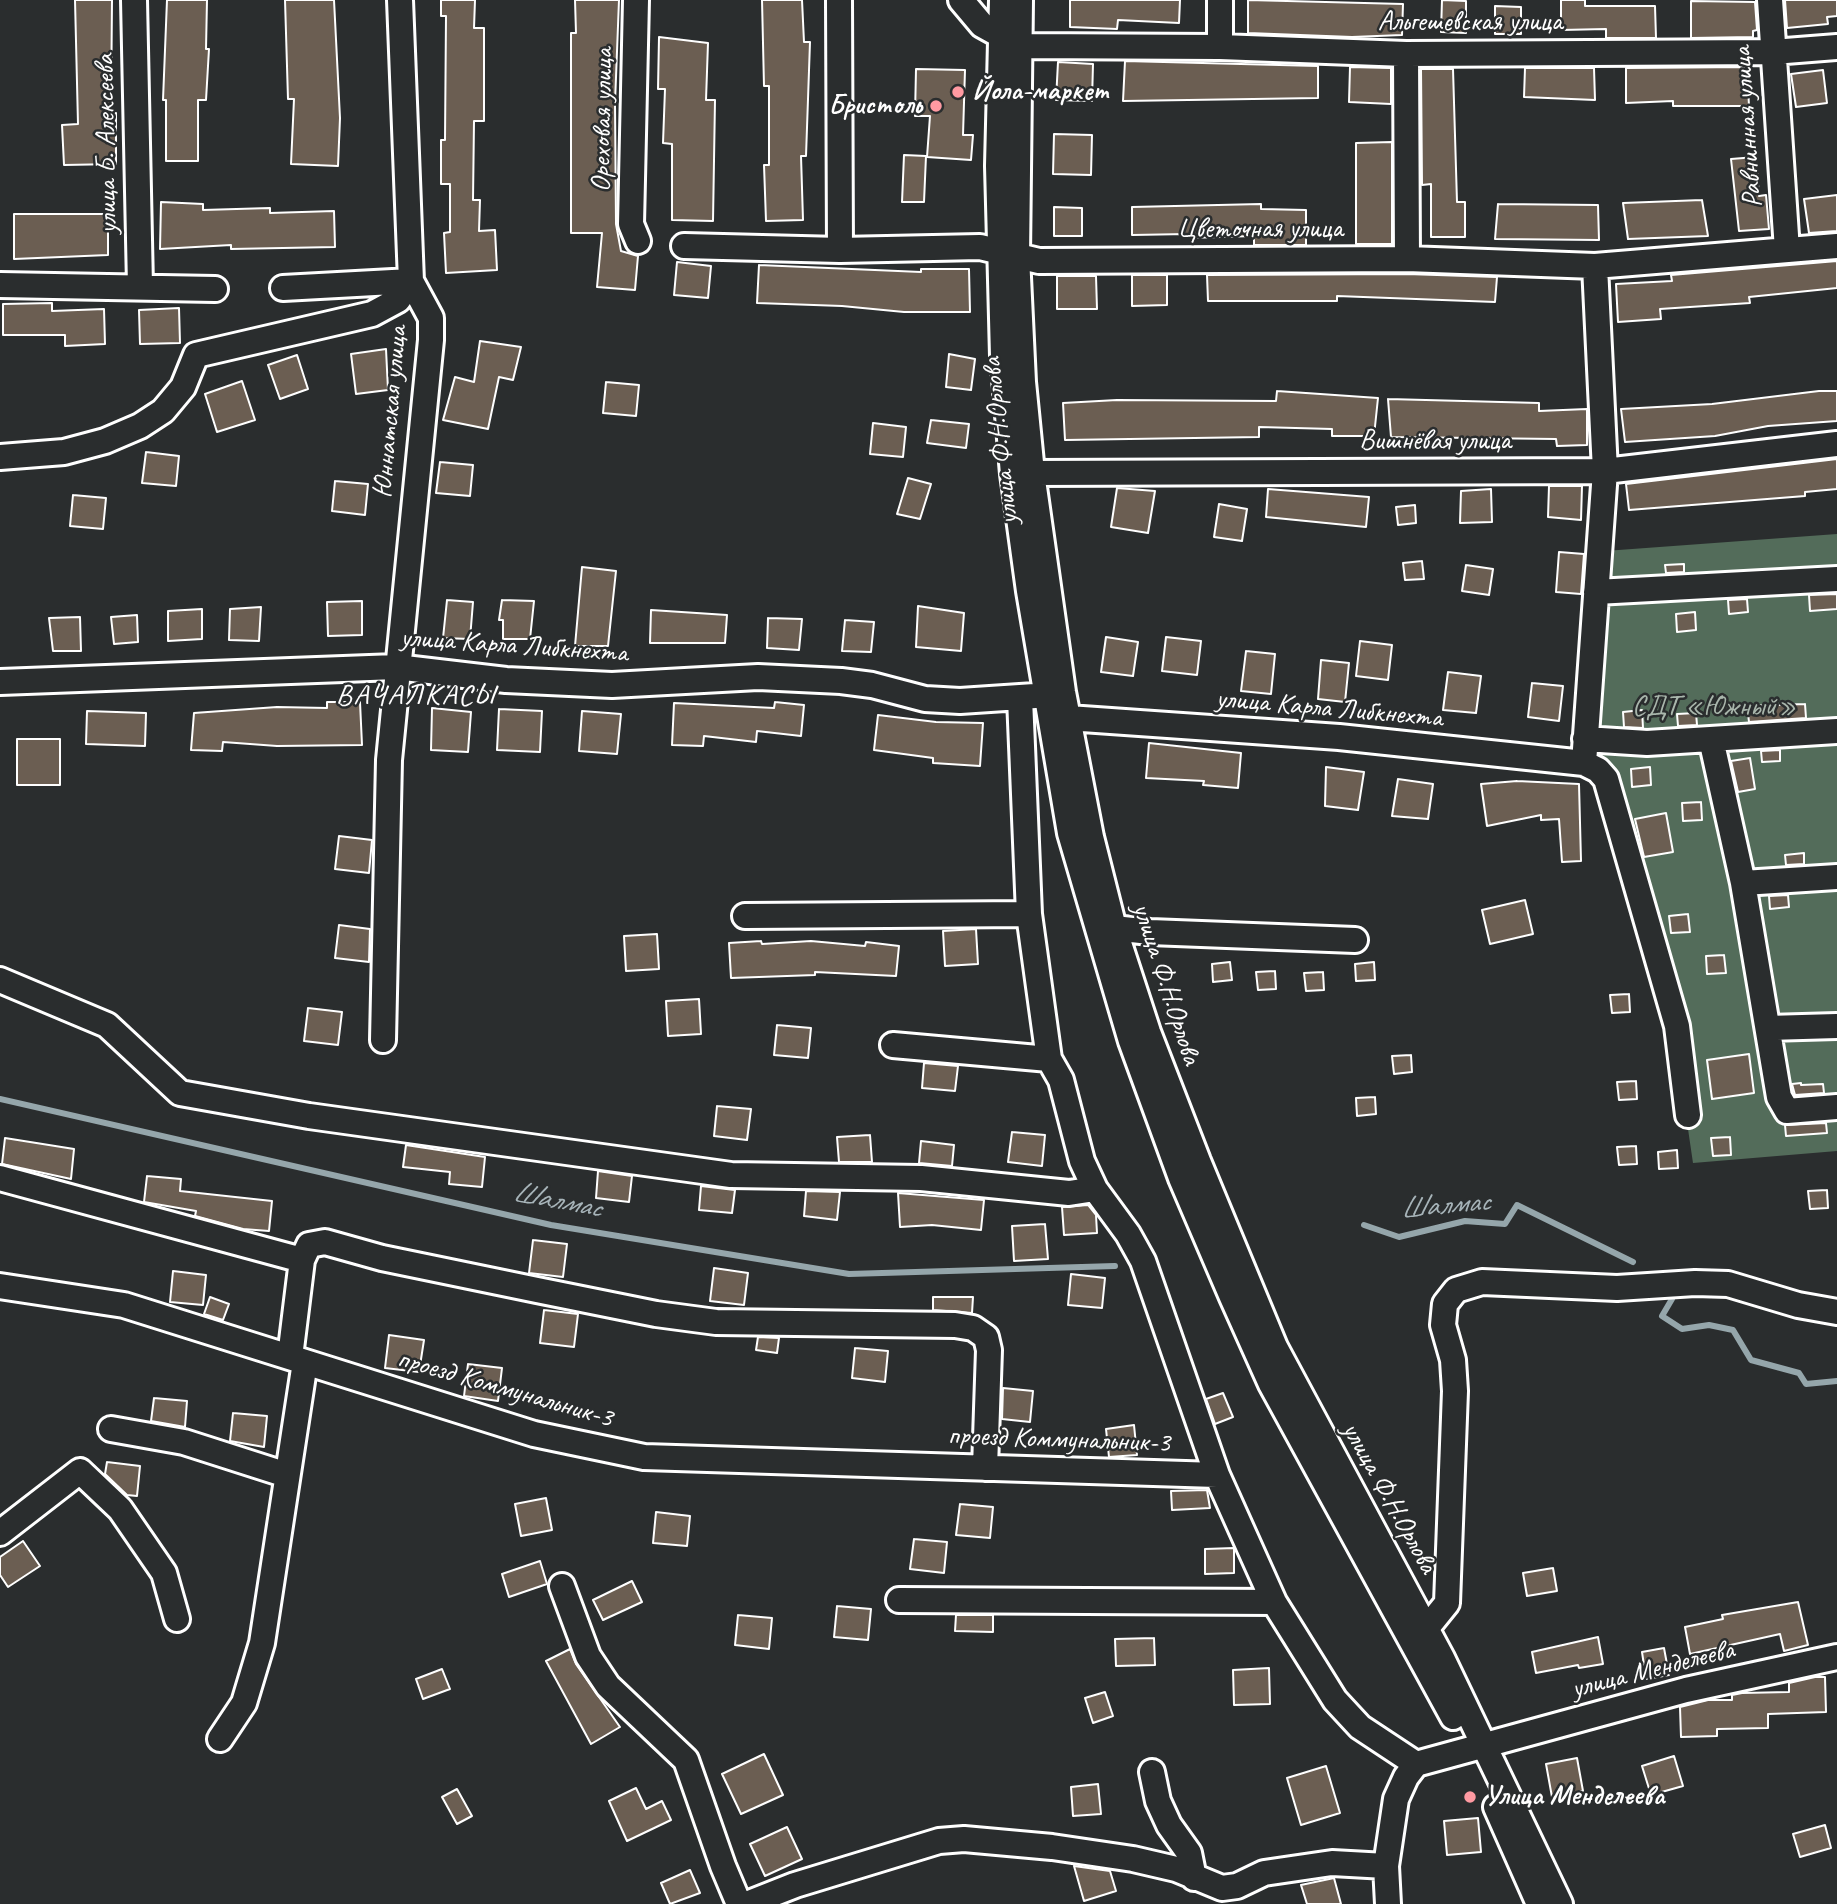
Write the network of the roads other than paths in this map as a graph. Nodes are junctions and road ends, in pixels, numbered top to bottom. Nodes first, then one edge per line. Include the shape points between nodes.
1 (134, 0) edge
2 (400, 0) edge
3 (636, 0) edge
4 (839, 0) edge
5 (961, 0) edge
6 (1002, 0) edge
7 (1020, 0) edge
8 (1220, 0) edge
9 (1770, 0) edge
10 (1010, 41) junction
11 (1220, 47) junction
12 (1837, 47) edge
13 (1773, 52) junction
14 (1406, 54) junction
15 (638, 241) dead end
16 (684, 246) dead end
17 (1837, 246) edge
18 (840, 250) junction
19 (1787, 250) junction
20 (1009, 254) junction
21 (1407, 259) junction
22 (1595, 266) junction
23 (411, 281) junction
24 (0, 285) edge
25 (140, 286) junction
26 (283, 288) dead end
27 (215, 289) dead end
28 (1837, 444) edge
29 (0, 457) edge
30 (1605, 471) junction
31 (1032, 473) junction
32 (1837, 579) edge
33 (1596, 592) junction
34 (396, 667) junction
35 (0, 680) edge
36 (1054, 693) junction
37 (1020, 698) junction
38 (1059, 720) junction
39 (1837, 731) edge
40 (1711, 739) junction
41 (1585, 751) junction
42 (1837, 877) edge
43 (1743, 883) junction
44 (1029, 914) junction
45 (745, 916) dead end
46 (1114, 928) junction
47 (1355, 940) dead end
48 (0, 980) edge
49 (1837, 1026) edge
50 (1768, 1028) junction
51 (383, 1040) dead end
52 (893, 1045) dead end
53 (1049, 1059) junction
54 (1837, 1107) edge
55 (1688, 1115) dead end
56 (0, 1178) edge
57 (1095, 1189) junction
58 (302, 1260) junction
59 (0, 1286) edge
60 (1836, 1310) edge
61 (298, 1359) junction
62 (111, 1429) dead end
63 (985, 1468) junction
64 (287, 1475) junction
65 (1217, 1475) junction
66 (0, 1533) edge
67 (562, 1586) dead end
68 (899, 1600) dead end
69 (1274, 1602) junction
70 (177, 1619) dead end
71 (1426, 1629) junction
72 (1837, 1657) edge
73 (220, 1739) dead end
74 (1478, 1747) junction
75 (1416, 1764) junction
76 (1152, 1772) dead end
77 (1386, 1866) junction
78 (1194, 1878) junction
79 (739, 1904) edge
80 (747, 1904) edge
81 (1388, 1904) edge
82 (1539, 1904) edge
83 (1560, 1904) edge

1 - 25 street, улица Б. Алексеева
2 - 23 street, Юннатская улица
3 - 15 street, Ореховая улица via 631,224
4 - 18 street
5 - 10 street via 982,25
6 - 10 street, улица Ф.Н.Орлова
7 - 10 street, улица Ф.Н.Орлова
8 - 11 street
9 - 13 street, Равнинная улица
10 - 11 street, Альгешевская улица
10 - 20 street, улица Ф.Н.Орлова
11 - 14 street, Альгешевская улица
12 - 13 street, Альгешевская улица
13 - 14 street, Альгешевская улица
13 - 19 street, Равнинная улица
14 - 21 street
16 - 18 street, Цветочная улица
17 - 19 street, Цветочная улица
18 - 20 street, Цветочная улица via 980,247
19 - 22 street, Цветочная улица
20 - 21 street, Цветочная улица via 1039,261
20 - 31 street, улица Ф.Н.Орлова
20 - 36 street, улица Ф.Н.Орлова via 1003,356 1013,474
21 - 22 street, Цветочная улица
22 - 30 street
23 - 26 street
23 - 29 street via 398,300 372,314 196,355 183,387 163,411 105,441 64,452
23 - 34 street, Юннатская улица via 431,318 431,340
24 - 25 street
25 - 27 street
28 - 30 street, Вишнёвая улица
30 - 31 street, Вишнёвая улица
30 - 33 street
31 - 36 street, улица Ф.Н.Орлова
32 - 33 street
33 - 41 street
34 - 35 street, улица Карла Либкнехта
34 - 37 street, улица Карла Либкнехта via 506,680 612,685 758,677 827,680 872,685 925,699
34 - 51 street, Юннатская улица via 389,760
36 - 37 street, улица Карла Либкнехта
36 - 38 street, улица Ф.Н.Орлова
37 - 44 street
38 - 41 street, улица Карла Либкнехта
38 - 46 street, улица Ф.Н.Орлова
38 - 74 street, улица Ф.Н.Орлова via 1070,833 1131,1041 1181,1178 1271,1384
39 - 40 street, улица Карла Либкнехта
40 - 41 street, улица Карла Либкнехта
40 - 43 street
41 - 55 street via 1610,792 1676,1026
42 - 43 street
43 - 50 street
44 - 45 street
44 - 53 street
46 - 47 street
46 - 71 street, улица Ф.Н.Орлова via 1198,1161 1275,1347
48 - 57 street via 107,1025 180,1093 309,1116 731,1175 921,1178 1069,1193
49 - 50 street
50 - 54 street via 1779,1097 1787,1111
52 - 53 street
53 - 57 street via 1061,1080 1082,1161
56 - 58 street
57 - 65 street via 1143,1261
58 - 61 street
58 - 63 street via 309,1245 325,1242 550,1293 716,1322 973,1328 986,1337 989,1350
59 - 61 street, проезд Коммунальник-3 via 124,1305
60 - 71 street via 1798,1305 1728,1284 1617,1288 1482,1282 1456,1290 1445,1304 1443,1325 1453,1360 1455,1391 1447,1603
61 - 63 street, проезд Коммунальник-3 via 534,1434 644,1457
61 - 64 street
62 - 64 street via 184,1442
63 - 65 street, проезд Коммунальник-3
64 - 73 street via 262,1643 244,1703
65 - 69 street
66 - 70 street via 80,1471 120,1509 164,1573
67 - 79 street via 588,1656 608,1686 686,1760
68 - 69 street
69 - 75 street via 1335,1700 1360,1727
71 - 74 street, улица Ф.Н.Орлова
72 - 74 street, улица Менделеева via 1686,1690
74 - 75 street, улица Менделеева
74 - 82 street, улица Ф.Н.Орлова
74 - 83 street, улица Ф.Н.Орлова
75 - 77 street via 1396,1799
76 - 78 street via 1158,1801 1189,1853
77 - 78 street via 1332,1863 1264,1874 1222,1888
77 - 81 street
78 - 80 street via 1133,1859 964,1839 926,1845

